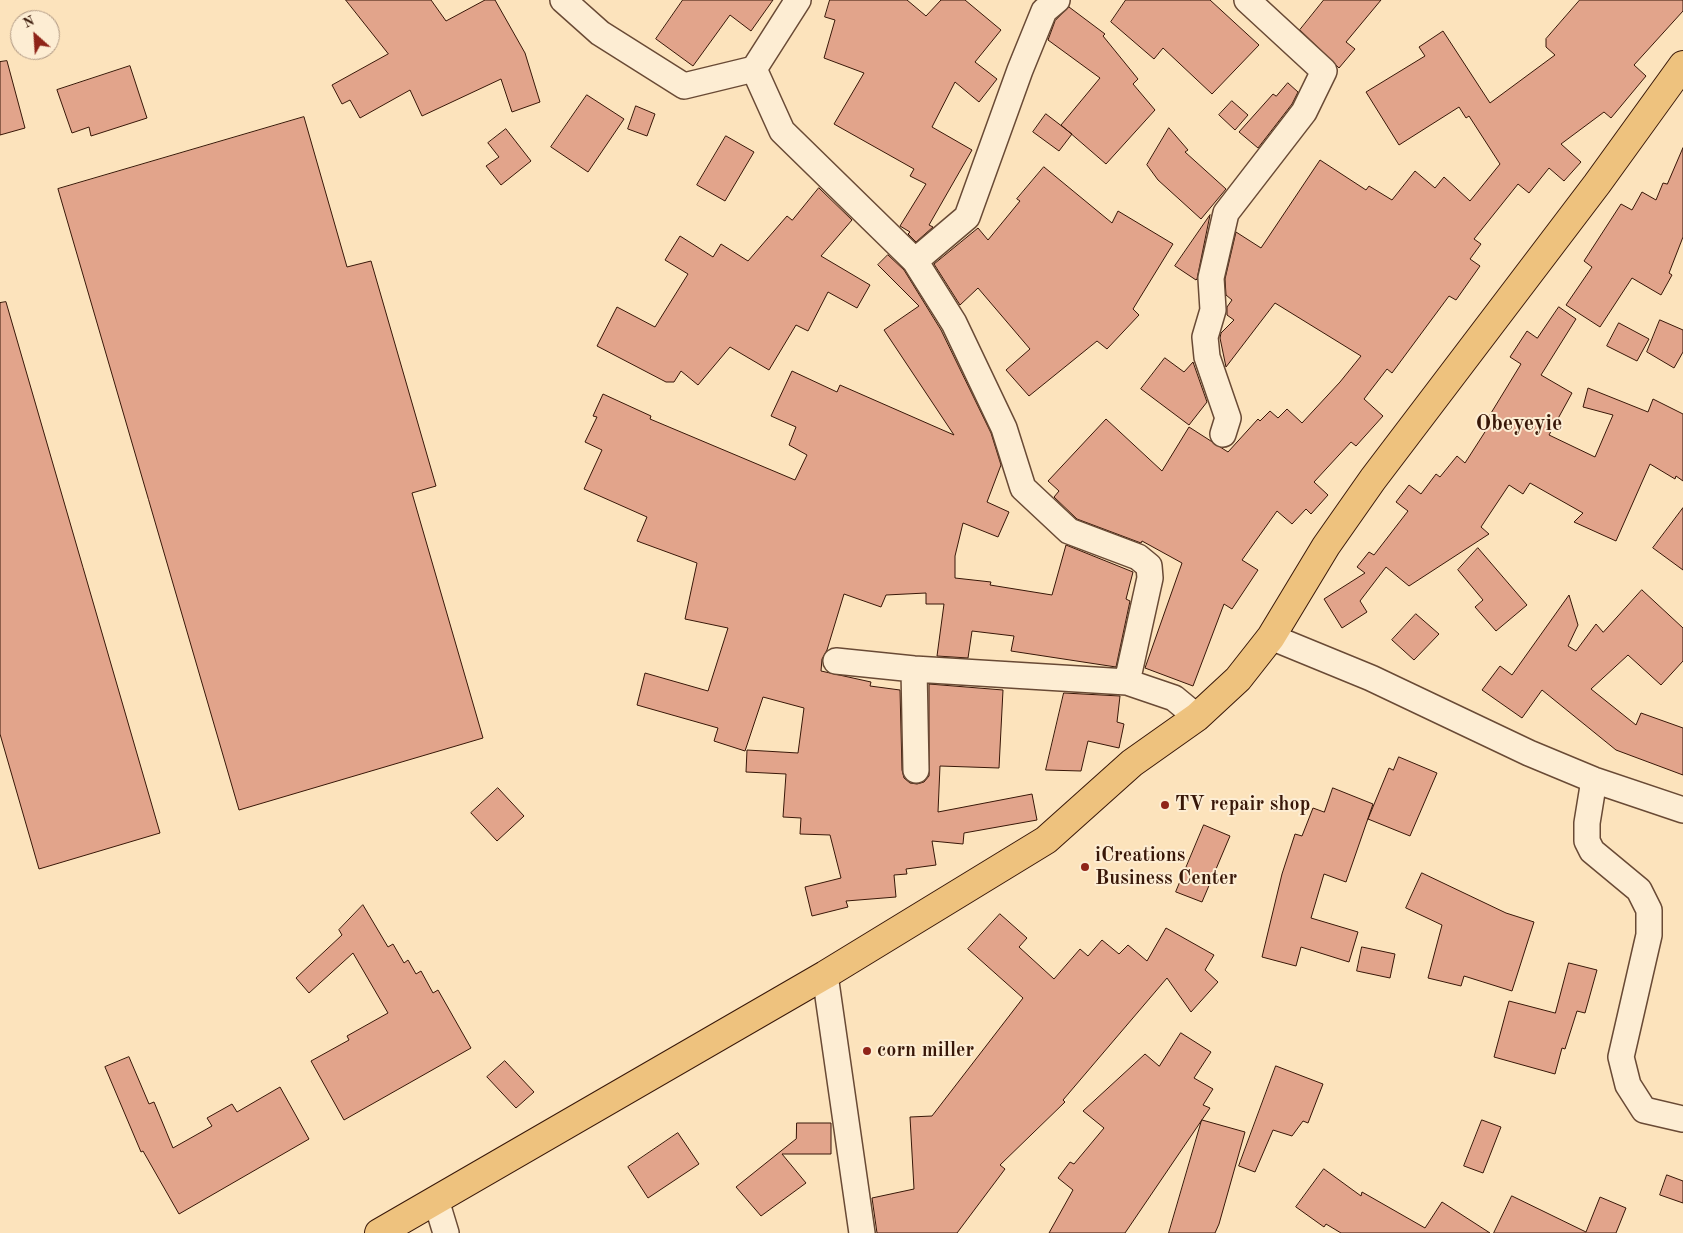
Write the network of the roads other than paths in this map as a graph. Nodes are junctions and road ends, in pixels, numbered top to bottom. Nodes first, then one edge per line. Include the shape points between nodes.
1 (563, 0) edge
2 (798, 0) edge
3 (1057, 0) edge
4 (1247, 0) edge
5 (1683, 65) edge
6 (754, 69) junction
7 (915, 261) junction
8 (1224, 434) dead end
9 (1271, 637) junction
10 (836, 661) dead end
11 (914, 669) junction
12 (1127, 682) junction
13 (1197, 717) junction
14 (916, 770) dead end
15 (1594, 780) junction
16 (1683, 810) edge
17 (825, 975) junction
18 (1683, 1119) edge
19 (436, 1200) junction
20 (379, 1233) edge
21 (446, 1233) edge
22 (862, 1233) edge

1 - 6 street via 600,33 684,86
2 - 6 street
3 - 7 street via 1044,11 967,217
4 - 8 street via 1324,71 1304,112 1226,213 1211,278 1213,310 1205,337 1207,357 1228,418
5 - 9 main road via 1373,479 1326,546
6 - 7 street via 782,131
7 - 12 street via 954,323 1000,420 1023,488 1069,531 1138,557 1148,566 1150,578
9 - 13 main road via 1238,679
9 - 15 street via 1372,678 1529,753
10 - 11 street
11 - 12 street
11 - 14 street
12 - 13 street via 1174,698
13 - 17 main road via 1132,763 1046,840
15 - 16 street
15 - 18 street via 1587,841 1592,850 1639,890 1649,910 1648,935 1621,1057 1625,1076 1644,1110
17 - 19 main road
17 - 22 street
19 - 20 main road
19 - 21 street

